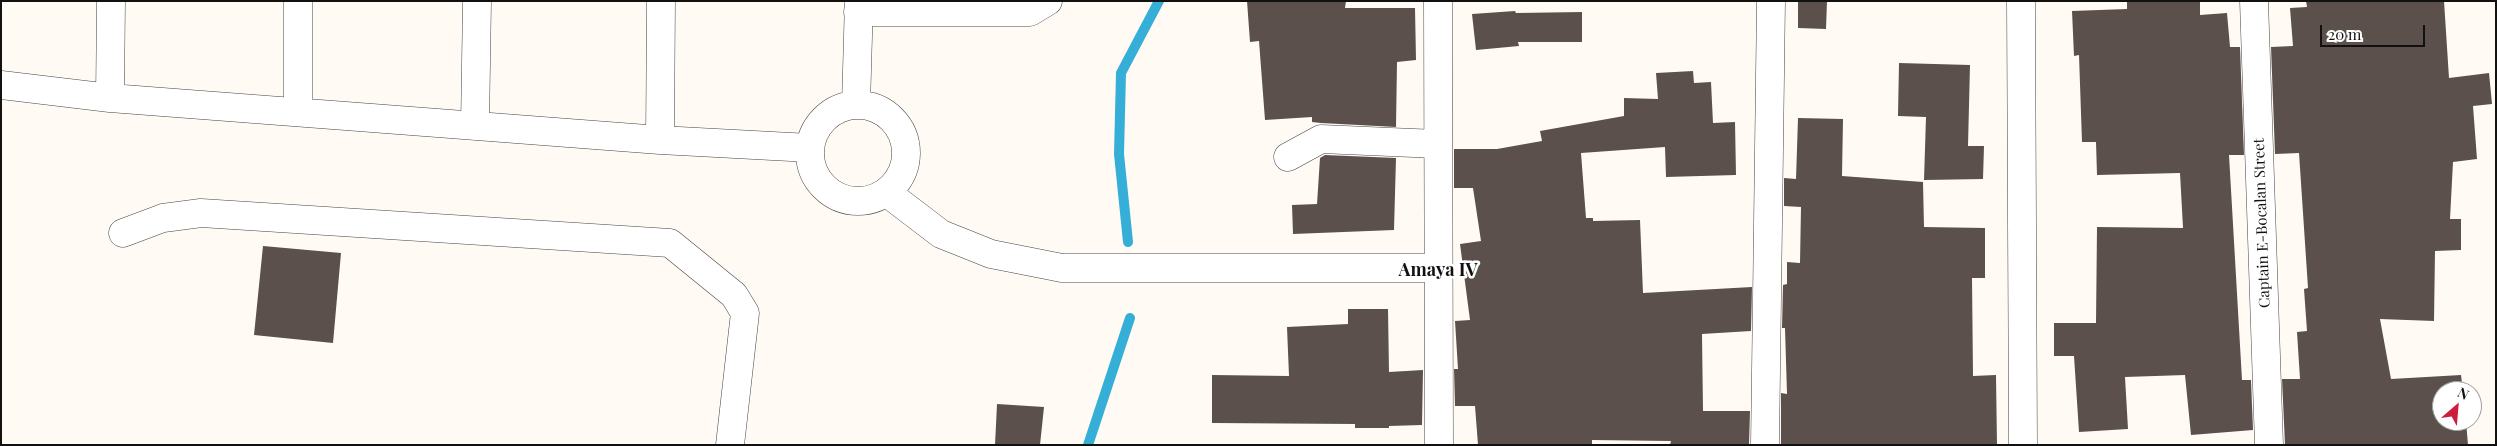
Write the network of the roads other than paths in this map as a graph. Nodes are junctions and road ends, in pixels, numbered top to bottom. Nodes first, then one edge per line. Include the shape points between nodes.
1 (111, 1) edge
2 (298, 1) edge
3 (477, 1) edge
4 (661, 1) edge
5 (1048, 1) edge
6 (1438, 1) edge
7 (1771, 1) edge
8 (2021, 1) edge
9 (2254, 1) edge
10 (858, 6) edge
11 (1, 85) edge
12 (110, 98) junction
13 (856, 105) junction
14 (298, 112) junction
15 (475, 126) junction
16 (660, 140) junction
17 (1438, 144) junction
18 (810, 148) junction
19 (1288, 157) dead end
20 (886, 192) junction
21 (123, 233) dead end
22 (1438, 268) junction
23 (730, 445) edge
24 (1439, 445) edge
25 (1765, 445) edge
26 (2023, 445) edge
27 (2269, 445) edge

1 - 12 street
2 - 14 street
3 - 15 street
4 - 16 street
5 - 10 street via 1030,12
6 - 17 street
7 - 25 street
8 - 26 street
9 - 27 street, Captain E-Bocalan Street
10 - 13 street
11 - 12 street
12 - 14 street
13 - 18 street via 842,107 820,123
13 - 20 street via 869,106 893,120 906,144 903,171
14 - 15 street
15 - 16 street
16 - 18 street
17 - 19 street via 1321,139
17 - 22 street
18 - 20 street via 810,162 815,175 834,195 860,201
20 - 22 street via 941,234 992,254 1062,268
21 - 23 street via 162,218 201,213 670,243 734,295 745,313
22 - 24 street

